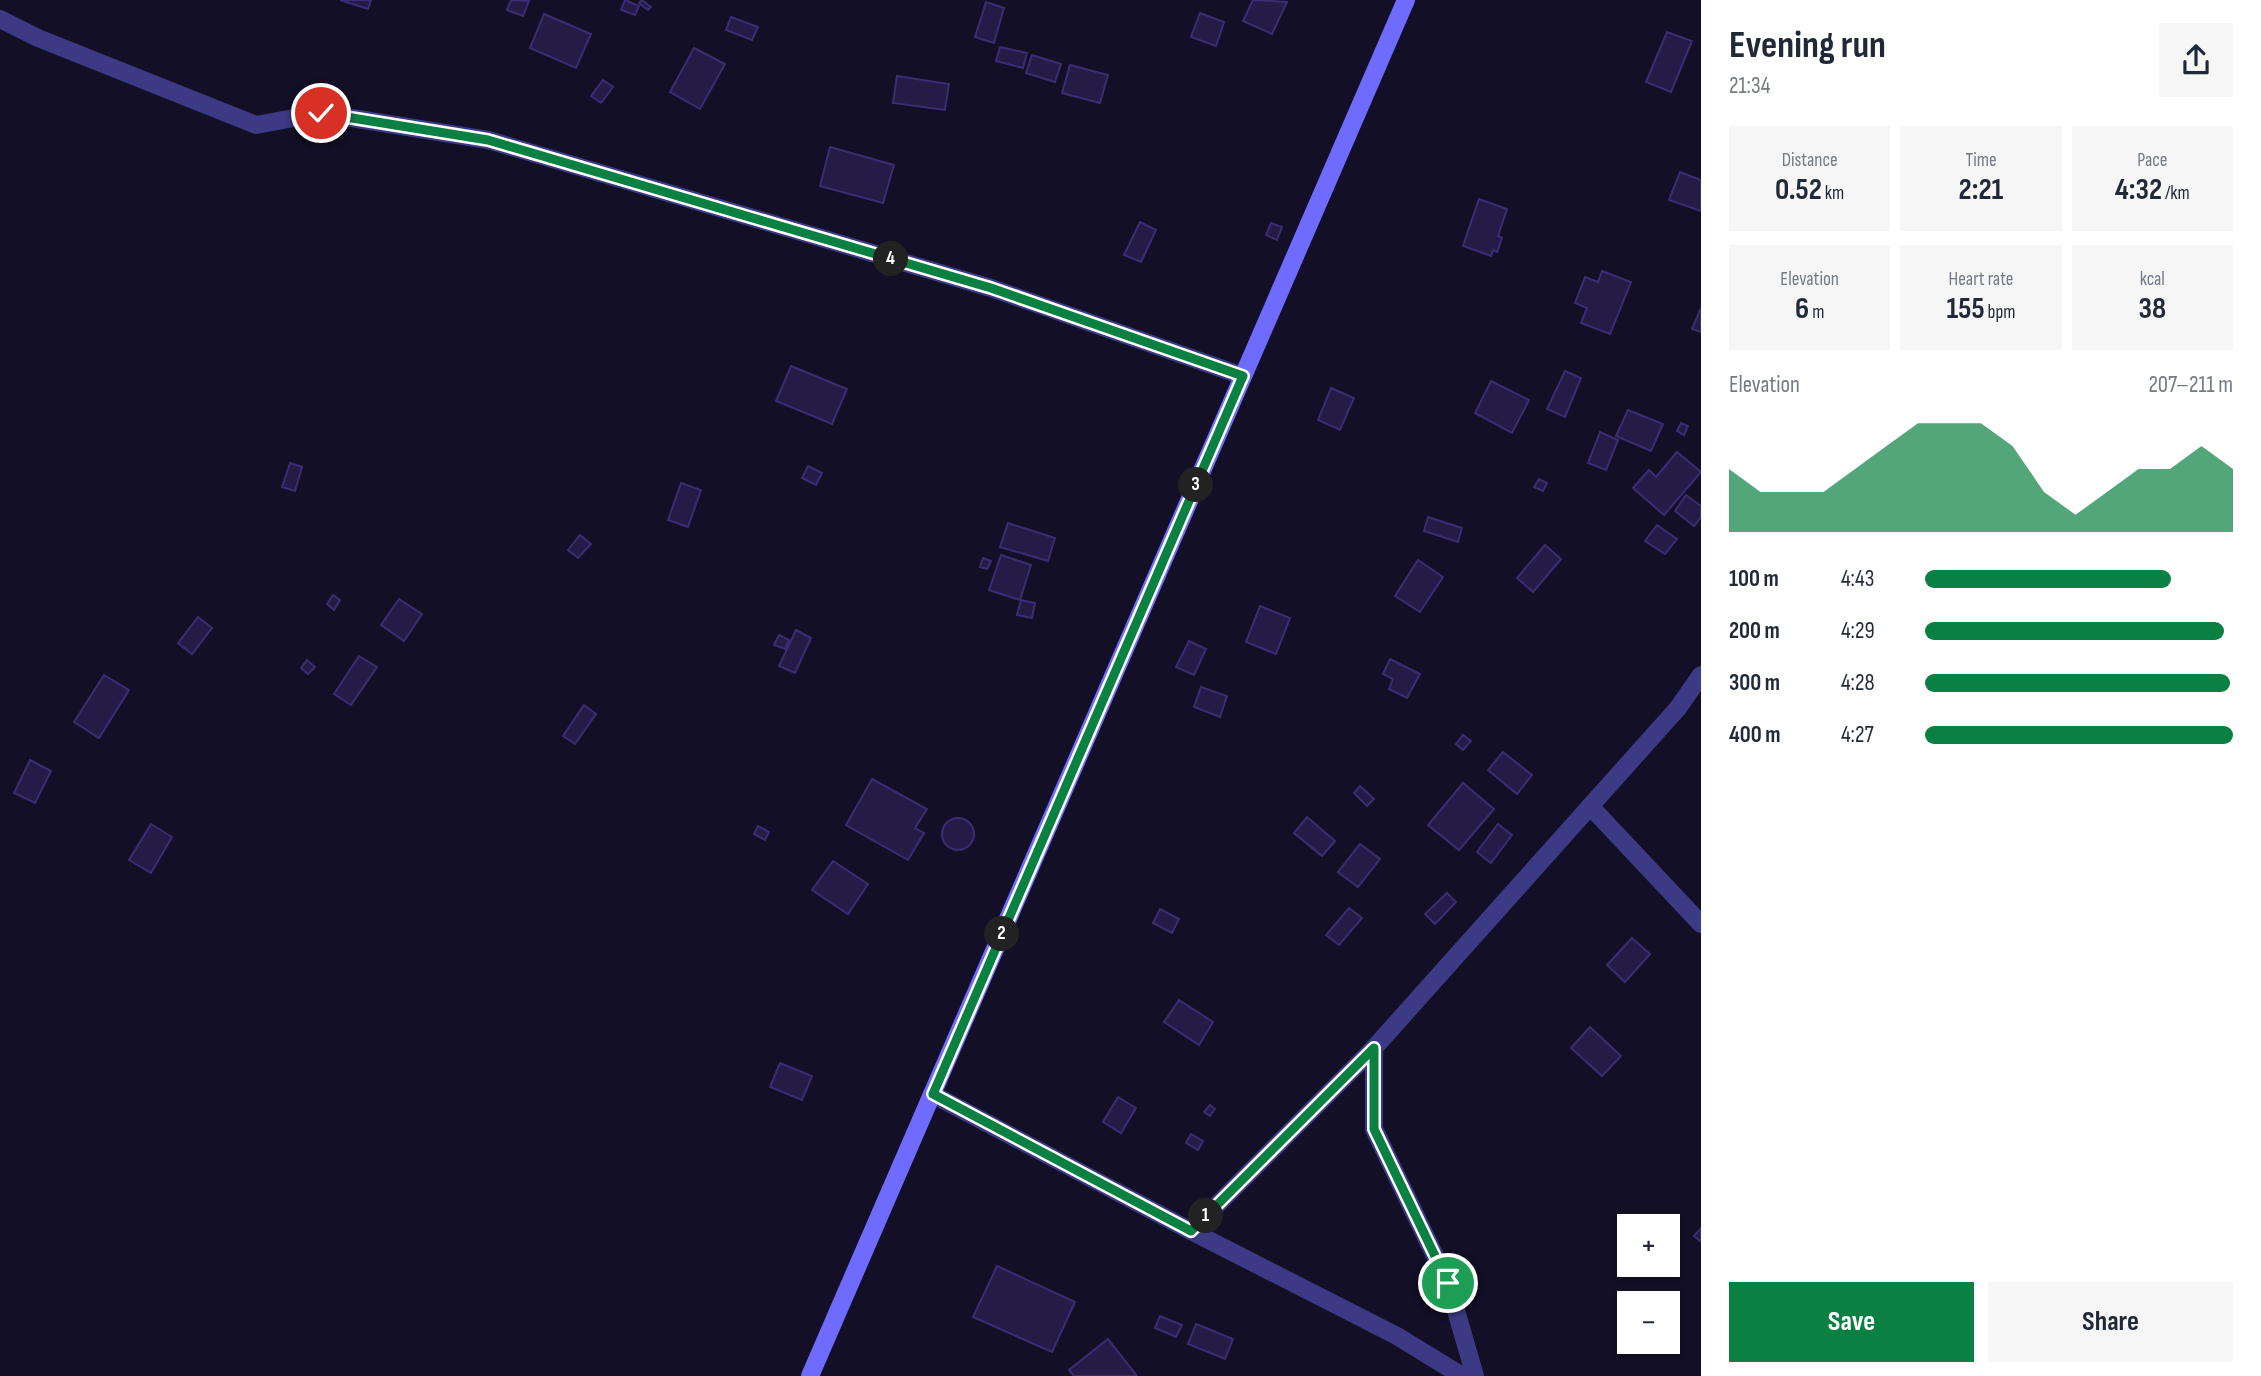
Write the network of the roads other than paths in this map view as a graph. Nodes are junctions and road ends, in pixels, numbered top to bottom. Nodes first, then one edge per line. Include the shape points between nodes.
1 (1406, 0) edge
2 (0, 19) edge
3 (1243, 376) junction
4 (1701, 675) edge
5 (1590, 806) junction
6 (1701, 924) edge
7 (1374, 1048) junction
8 (933, 1094) junction
9 (1191, 1231) junction
10 (810, 1376) edge
11 (1462, 1376) edge
12 (1475, 1376) edge

1 - 3 main road
2 - 3 street via 256,125 321,113 488,140 991,288
3 - 8 main road
4 - 5 street via 1678,708
5 - 6 street
5 - 7 street
7 - 9 street
7 - 12 street via 1374,1129 1448,1283
8 - 9 street
8 - 10 main road
9 - 11 street via 1397,1336

